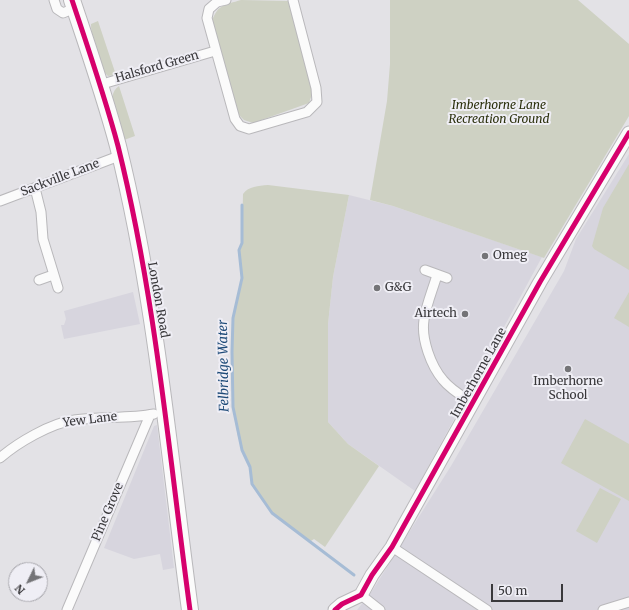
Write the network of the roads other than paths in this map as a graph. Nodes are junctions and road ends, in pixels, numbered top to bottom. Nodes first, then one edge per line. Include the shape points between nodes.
1 (54, 0) edge
2 (226, 0) edge
3 (292, 0) edge
4 (74, 4) edge
5 (215, 51) junction
6 (99, 85) junction
7 (629, 133) edge
8 (119, 156) junction
9 (36, 188) junction
10 (0, 201) edge
11 (425, 270) dead end
12 (53, 275) junction
13 (437, 275) junction
14 (447, 278) dead end
15 (39, 280) dead end
16 (58, 288) dead end
17 (472, 403) junction
18 (158, 414) junction
19 (0, 458) edge
20 (392, 547) junction
21 (361, 595) junction
22 (629, 602) edge
23 (67, 610) edge
24 (190, 610) edge
25 (335, 610) edge
26 (380, 610) edge
27 (487, 610) edge
28 (603, 610) edge

1 - 4 street via 57,9 62,13
2 - 5 street, Halsford Green via 217,2 209,9 207,18
3 - 5 street, Halsford Green via 316,88 317,102 307,112 248,129 240,126 235,119
4 - 6 highway, London Road
5 - 6 street, Halsford Green
6 - 8 highway, London Road
7 - 17 street, Imberhorne Lane via 540,282
8 - 9 street, Sackville Lane
8 - 18 highway, London Road via 147,289
9 - 10 street, Sackville Lane
9 - 12 street via 43,239
11 - 13 street
12 - 15 street
12 - 16 street
13 - 14 street
13 - 17 street via 424,320 432,363 443,381
17 - 20 street, Imberhorne Lane
18 - 19 street, Yew Lane via 72,420 54,425
18 - 23 street, Pine Grove
18 - 24 highway, London Road
20 - 21 street, Imberhorne Lane
20 - 27 street
21 - 25 street
21 - 26 street
22 - 28 street

